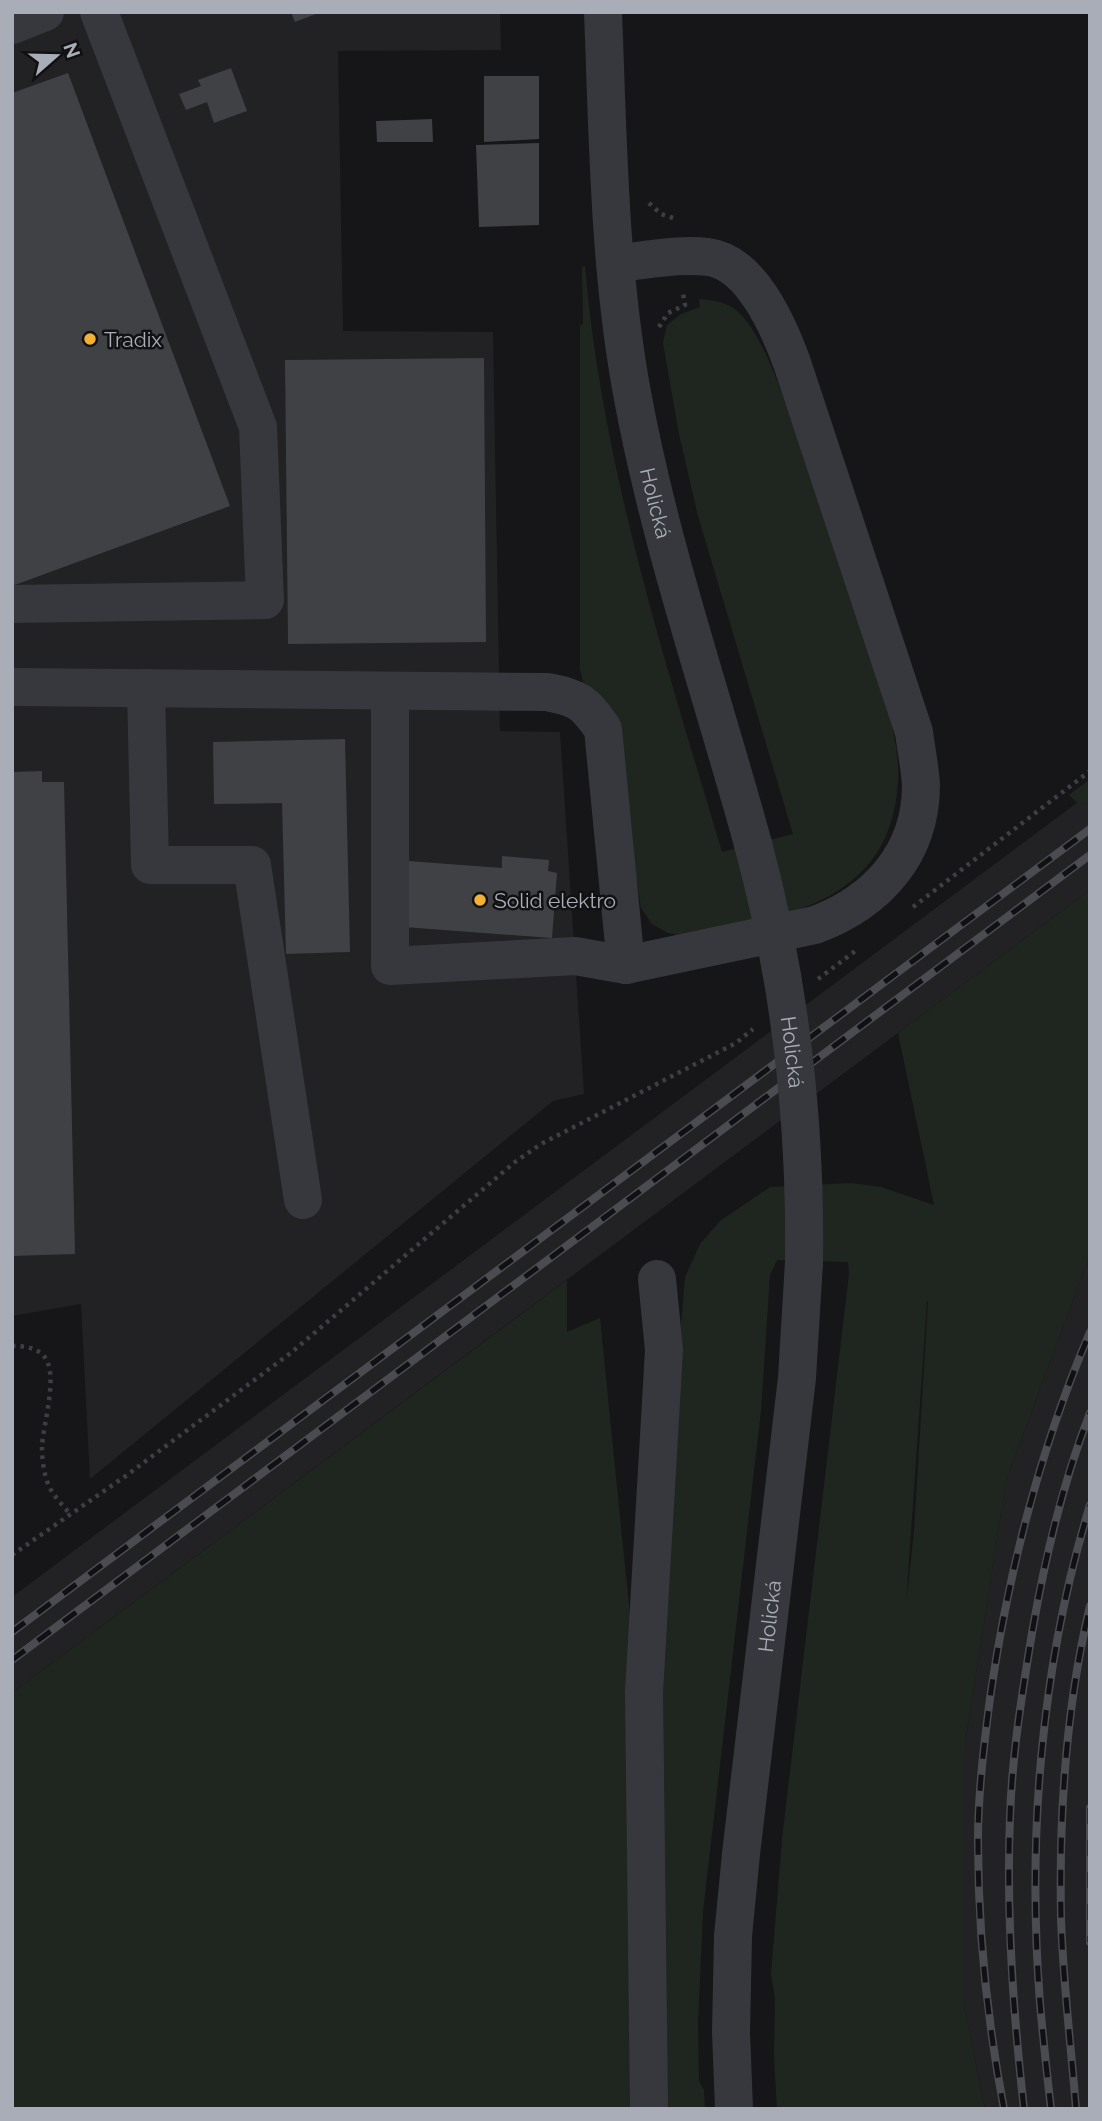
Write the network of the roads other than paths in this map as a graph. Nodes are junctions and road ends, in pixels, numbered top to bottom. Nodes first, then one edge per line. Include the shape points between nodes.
1 (45, 12) edge
2 (99, 12) edge
3 (603, 12) edge
4 (12, 25) edge
5 (615, 263) junction
6 (12, 604) edge
7 (12, 687) edge
8 (145, 688) junction
9 (390, 691) junction
10 (626, 965) junction
11 (303, 1200) dead end
12 (657, 1279) dead end
13 (649, 2109) edge
14 (734, 2109) edge

1 - 4 street
2 - 6 street via 258,427 265,600
3 - 5 street, Holická
5 - 10 street via 710,257 736,270 757,294 784,341 907,707 921,784 919,810 908,844 897,865 859,904 815,925
5 - 14 street, Holická, bridge via 646,461 753,844 780,956 797,1070 804,1185 797,1378 733,1936
7 - 8 street
8 - 9 street
8 - 11 street via 150,865 253,865
9 - 10 street via 547,692 570,696 588,708 603,729
9 - 10 street via 390,966 575,956
12 - 13 street via 664,1350 644,1692

